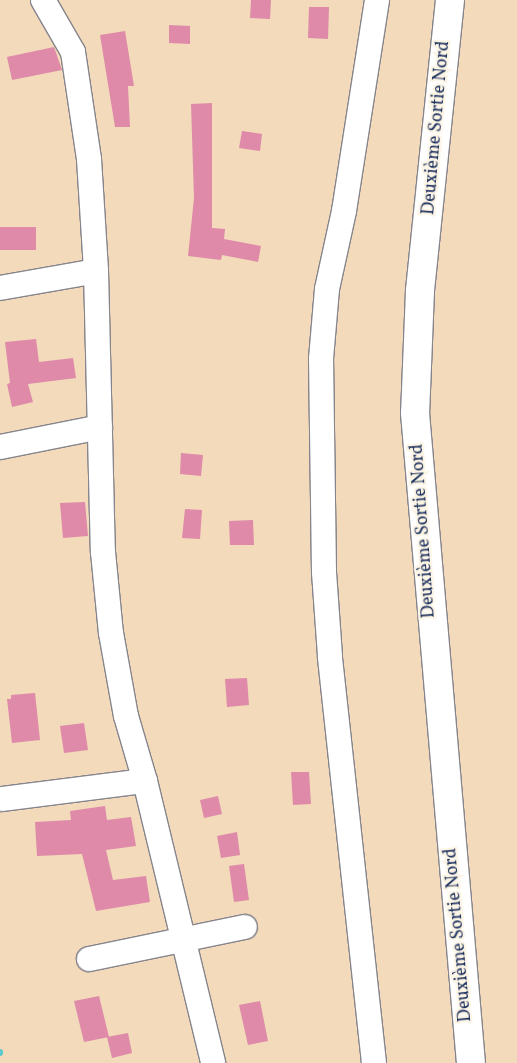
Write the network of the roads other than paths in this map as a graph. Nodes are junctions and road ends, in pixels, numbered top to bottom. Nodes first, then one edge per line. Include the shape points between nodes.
1 (43, 0) edge
2 (378, 0) edge
3 (450, 0) edge
4 (96, 271) junction
5 (0, 288) edge
6 (100, 426) junction
7 (0, 447) edge
8 (145, 780) junction
9 (2, 799) dead end
10 (245, 927) dead end
11 (181, 940) junction
12 (89, 959) dead end
13 (213, 1063) edge
14 (374, 1063) edge
15 (471, 1063) edge

1 - 4 street via 73,52 89,159
2 - 14 street via 344,210 327,289 321,359 324,572 330,656
3 - 15 main road, Deuxième Sortie Nord via 420,291 415,413
4 - 5 street
4 - 6 street
6 - 7 street
6 - 8 street via 102,552 111,633 126,716
8 - 9 street
8 - 11 street
10 - 11 street
11 - 12 street
11 - 13 street

